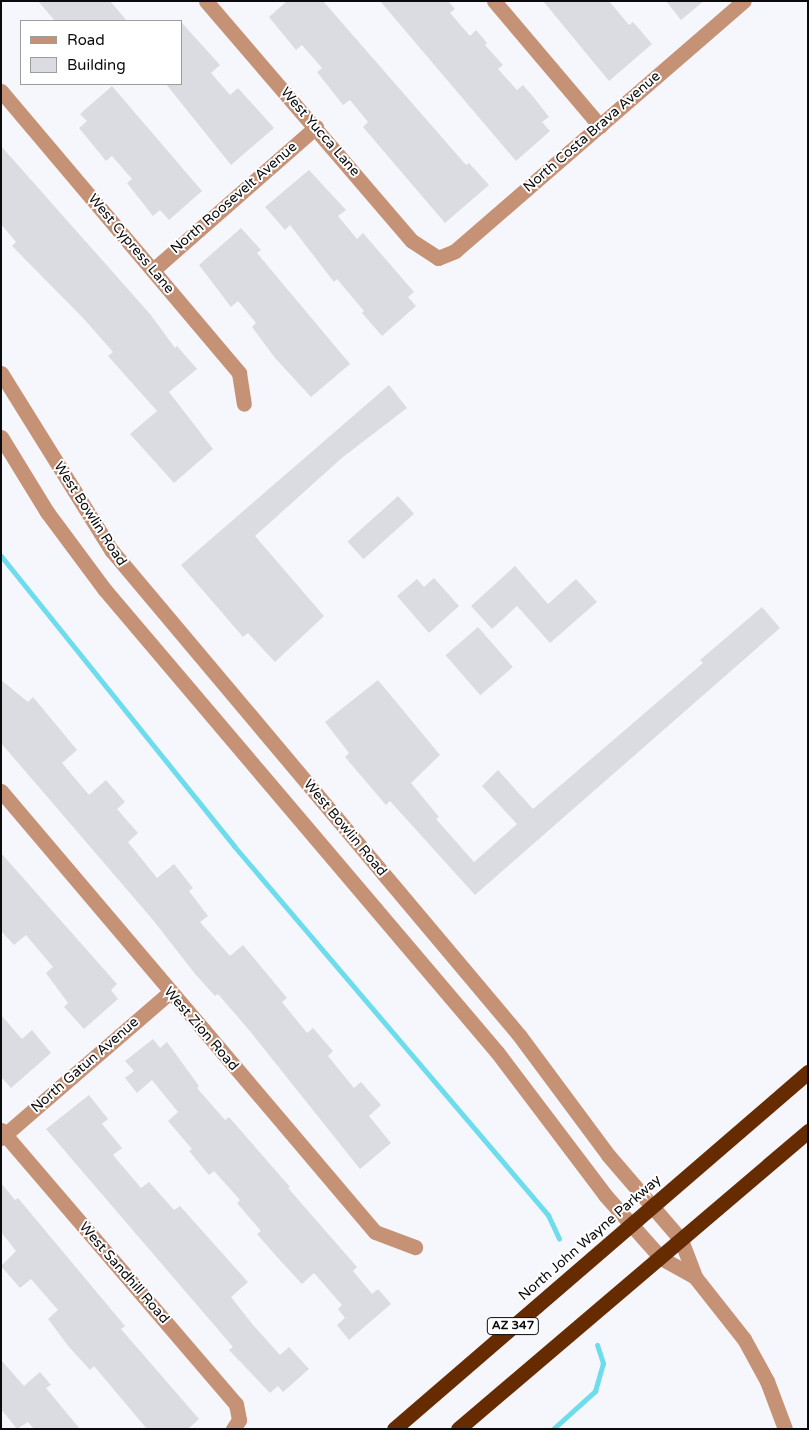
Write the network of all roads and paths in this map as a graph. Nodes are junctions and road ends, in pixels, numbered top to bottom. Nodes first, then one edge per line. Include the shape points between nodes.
1 (206, 1) edge
2 (494, 1) edge
3 (744, 1) edge
4 (1, 91) edge
5 (600, 126) junction
6 (316, 127) junction
7 (438, 258) joint
8 (153, 270) junction
9 (1, 373) edge
10 (244, 404) dead end
11 (1, 437) edge
12 (1, 791) edge
13 (169, 993) junction
14 (808, 1072) edge
15 (808, 1130) edge
16 (3, 1134) edge
17 (652, 1205) junction
18 (630, 1224) junction
19 (681, 1240) junction
20 (415, 1247) dead end
21 (661, 1258) junction
22 (695, 1277) junction
23 (236, 1424) edge
24 (394, 1429) edge
25 (458, 1429) edge
26 (785, 1429) edge

1 - 6 street, West Yucca Lane
2 - 5 street
3 - 5 street, North Costa Brava Avenue
4 - 8 street, West Cypress Lane
5 - 7 street, North Costa Brava Avenue via 455,251
6 - 7 street, West Yucca Lane via 412,241
6 - 8 street, North Roosevelt Avenue
8 - 10 street, West Cypress Lane via 239,374
9 - 17 street, West Bowlin Road via 112,552 519,1034 608,1155
11 - 18 street, West Bowlin Road via 47,512 105,590 497,1052 586,1172
12 - 13 street, West Zion Road
13 - 16 street, North Gatun Avenue
13 - 20 street, West Zion Road via 375,1232
14 - 17 highway, North John Wayne Parkway / AZ 347
15 - 19 highway, AZ 347
16 - 23 street, West Sandhill Road via 236,1404
17 - 18 highway, North John Wayne Parkway / AZ 347
17 - 19 street, West Bowlin Road
18 - 21 street, West Bowlin Road
18 - 24 highway, North John Wayne Parkway / AZ 347
19 - 21 highway, AZ 347
19 - 22 street, West Bowlin Road
21 - 22 street, West Bowlin Road
21 - 25 highway, AZ 347
22 - 26 street, West Bowlin Road via 744,1340 767,1381

